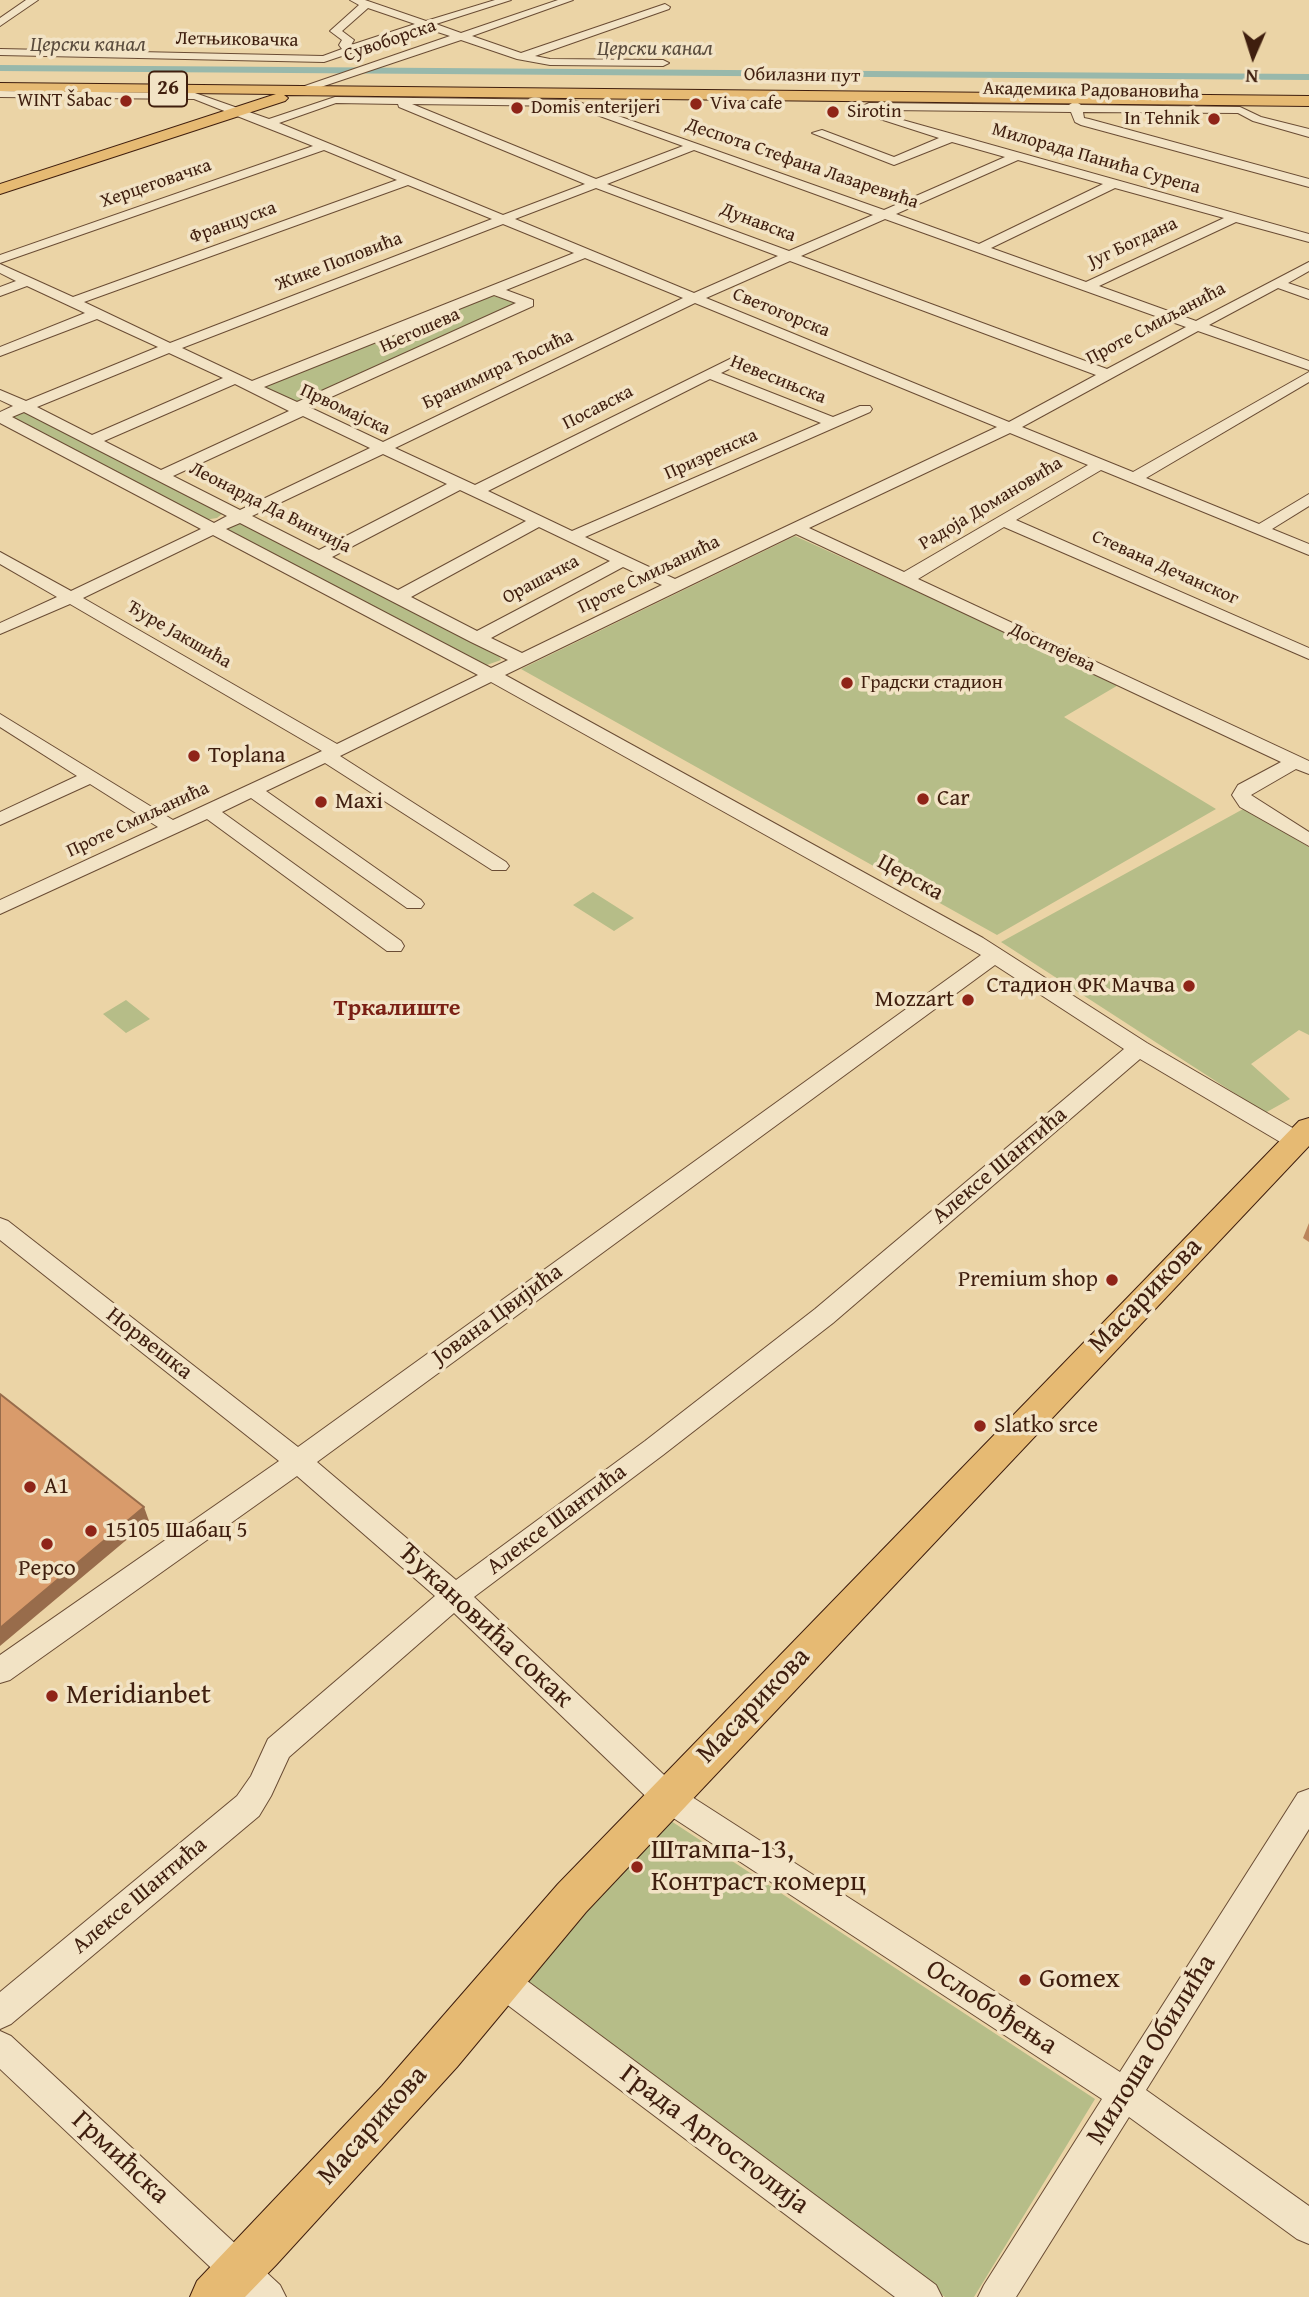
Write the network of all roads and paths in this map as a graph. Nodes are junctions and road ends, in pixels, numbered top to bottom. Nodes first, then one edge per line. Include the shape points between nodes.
1 (33, 0) edge
2 (506, 0) edge
3 (568, 0) edge
4 (360, 2) edge
5 (665, 7) dead end
6 (0, 23) edge
7 (425, 26) junction
8 (457, 36) junction
9 (349, 49) junction
10 (0, 52) edge
11 (521, 57) junction
12 (388, 60) joint
13 (663, 63) dead end
14 (335, 79) junction
15 (0, 87) edge
16 (231, 89) junction
17 (303, 90) junction
18 (357, 91) junction
19 (0, 93) edge
20 (402, 101) junction
21 (1309, 101) edge
22 (1075, 103) junction
23 (875, 106) joint
24 (243, 110) junction
25 (268, 123) junction
26 (818, 133) dead end
27 (1309, 133) edge
28 (950, 138) junction
29 (324, 146) junction
30 (694, 146) junction
31 (1017, 156) junction
32 (406, 180) junction
33 (1115, 183) junction
34 (1309, 183) edge
35 (597, 184) junction
36 (0, 189) edge
37 (887, 214) junction
38 (1234, 218) junction
39 (503, 219) junction
40 (1309, 238) edge
41 (982, 248) junction
42 (586, 253) junction
43 (791, 256) junction
44 (0, 259) edge
45 (1309, 266) edge
46 (0, 268) edge
47 (27, 281) junction
48 (1276, 284) junction
49 (1088, 286) junction
50 (494, 290) junction
51 (0, 292) edge
52 (1309, 295) edge
53 (694, 299) junction
54 (72, 302) junction
55 (96, 314) junction
56 (1196, 325) junction
57 (169, 348) junction
58 (0, 352) edge
59 (738, 359) dead end
60 (1309, 366) edge
61 (709, 373) junction
62 (1106, 374) junction
63 (1309, 376) edge
64 (233, 379) junction
65 (250, 387) junction
66 (0, 394) edge
67 (26, 407) junction
68 (865, 409) dead end
69 (298, 410) junction
70 (0, 417) edge
71 (832, 422) junction
72 (1010, 427) junction
73 (92, 441) junction
74 (380, 447) junction
75 (1100, 464) junction
76 (160, 476) junction
77 (1134, 478) junction
78 (459, 484) junction
79 (476, 491) junction
80 (1309, 499) edge
81 (239, 516) junction
82 (538, 521) junction
83 (1004, 521) junction
84 (796, 528) junction
85 (212, 529) junction
86 (1260, 530) junction
87 (573, 537) junction
88 (1309, 550) edge
89 (0, 557) edge
90 (319, 557) junction
91 (624, 560) junction
92 (905, 579) junction
93 (675, 585) junction
94 (72, 597) junction
95 (398, 597) junction
96 (0, 629) edge
97 (477, 638) junction
98 (1309, 654) edge
99 (521, 660) junction
100 (491, 675) junction
101 (0, 719) edge
102 (331, 753) junction
103 (1302, 764) edge
104 (92, 776) junction
105 (252, 790) junction
106 (207, 810) junction
107 (0, 819) edge
108 (171, 827) junction
109 (1309, 840) edge
110 (499, 866) dead end
111 (414, 904) dead end
112 (0, 908) edge
113 (394, 946) dead end
114 (995, 956) junction
115 (1139, 1048) junction
116 (1302, 1134) edge
117 (0, 1227) edge
118 (298, 1461) junction
119 (456, 1595) junction
120 (0, 1671) edge
121 (668, 1798) junction
122 (1309, 1803) edge
123 (503, 1983) junction
124 (0, 2013) edge
125 (0, 2047) edge
126 (1124, 2094) junction
127 (1309, 2227) edge
128 (240, 2288) edge
129 (924, 2297) edge
130 (996, 2297) edge

1 - 6 street
2 - 7 street, Летњиковачка
3 - 8 street, Сувоборска
4 - 7 street
4 - 9 street via 335,31 348,38 344,45
5 - 11 street
7 - 8 street
7 - 9 street, Летњиковачка
8 - 11 street
8 - 12 street, Сувоборска
9 - 10 street, Летњиковачка via 318,60
11 - 13 street
12 - 14 street, Сувоборска
14 - 17 street, Сувоборска
14 - 18 main road via 336,86
15 - 16 main road, Обилазни пут / 26
16 - 17 main road, Обилазни пут / 26
16 - 24 main road via 256,101
17 - 18 main road, Обилазни пут / 26
17 - 24 main road
18 - 22 main road, Обилазни пут / 26
19 - 24 street, Светогорска via 195,96
20 - 25 street, Деспота Стефана Лазаревића via 335,100
20 - 30 street, Деспота Стефана Лазаревића via 573,103
20 - 35 street, Дунавска via 412,110
21 - 22 main road, Обилазни пут / 26
22 - 23 street, Академика Радовановића
22 - 27 street, Академика Радовановића via 1240,110
22 - 34 street via 1079,120
23 - 28 street, Милорада Панића Сурепа via 884,117
24 - 25 street, Светогорска
24 - 36 main road
25 - 29 street, Светогорска
26 - 28 street via 894,161
28 - 31 street, Милорада Панића Сурепа
29 - 32 street, Светогорска
29 - 44 street, Херцеговачка
30 - 35 street, Жике Поповића
30 - 37 street, Деспота Стефана Лазаревића
31 - 33 street, Милорада Панића Сурепа
31 - 37 street, Бранимира Ћосића
32 - 39 street, Светогорска
32 - 54 street, Француска
33 - 38 street, Милорада Панића Сурепа
33 - 41 street
35 - 39 street, Жике Поповића
35 - 43 street, Дунавска
37 - 41 street, Деспота Стефана Лазаревића
37 - 43 street, Бранимира Ћосића
38 - 40 street, Милорада Панића Сурепа
38 - 49 street, Југ Богдана
39 - 42 street, Светогорска
39 - 57 street, Жике Поповића
41 - 49 street, Деспота Стефана Лазаревића
42 - 50 street, Његошева
42 - 53 street, Светогорска
43 - 53 street, Бранимира Ћосића
43 - 62 street, Дунавска
45 - 48 street, Проте Смиљанића
46 - 47 street, Првомајска
47 - 51 street
47 - 54 street, Првомајска
48 - 52 street
48 - 56 street, Проте Смиљанића
49 - 56 street, Деспота Стефана Лазаревића
50 - 65 street, Његошева
50 - 69 street, Његошева via 528,303
53 - 72 street, Светогорска
53 - 74 street, Бранимира Ћосића
54 - 55 street, Првомајска
55 - 57 street, Првомајска
55 - 58 street
56 - 60 street, Деспота Стефана Лазаревића
56 - 62 street, Проте Смиљанића
57 - 64 street, Првомајска
57 - 67 street, Жике Поповића
59 - 61 street, Посавска
61 - 71 street, Невесињска
61 - 79 street, Посавска
62 - 72 street, Проте Смиљанића
63 - 77 street
64 - 65 street, Првомајска
64 - 73 street
65 - 69 street, Првомајска
66 - 67 street, Леонарда Да Винчија
67 - 70 street, Жике Поповића
67 - 73 street, Леонарда Да Винчија
68 - 71 street, Призренска
69 - 74 street, Првомајска
69 - 76 street
70 - 85 street, Леонарда Да Винчија
71 - 87 street, Призренска
72 - 75 street, Светогорска
72 - 84 street, Проте Смиљанића
73 - 76 street, Леонарда Да Винчија
74 - 78 street, Првомајска
74 - 81 street, Бранимира Ћосића
75 - 77 street, Светогорска
75 - 83 street, Радоја Домановића
76 - 81 street, Леонарда Да Винчија
77 - 86 street, Светогорска
78 - 79 street, Првомајска
78 - 90 street
79 - 82 street, Првомајска
80 - 86 street
81 - 85 street, Бранимира Ћосића
81 - 90 street, Леонарда Да Винчија
82 - 87 street, Првомајска
82 - 95 street
83 - 92 street, Радоја Домановића
83 - 98 street, Стевана Дечанског
84 - 92 street, Доситејева
84 - 93 street, Проте Смиљанића
85 - 94 street, Бранимира Ћосића
85 - 100 street, Леонарда Да Винчија
86 - 88 street, Светогорска
87 - 91 street, Првомајска
89 - 94 street, Ђуре Јакшића
90 - 95 street, Леонарда Да Винчија
91 - 93 street, Првомајска
91 - 97 street, Орашачка
92 - 103 street, Доситејева
93 - 99 street, Проте Смиљанића
94 - 96 street, Бранимира Ћосића
94 - 102 street, Ђуре Јакшића
95 - 97 street, Леонарда Да Винчија
97 - 99 street, Леонарда Да Винчија
99 - 100 street, Проте Смиљанића
100 - 102 street, Проте Смиљанића
100 - 114 street, Церска
101 - 104 street
102 - 105 street, Проте Смиљанића
102 - 110 street, Ђуре Јакшића
103 - 109 street via 1245,789 1241,795
104 - 107 street
104 - 108 street
105 - 106 street, Проте Смиљанића
105 - 111 street
106 - 108 street, Проте Смиљанића
106 - 113 street
108 - 112 street, Проте Смиљанића
114 - 115 street, Церска
114 - 118 street, Јована Цвијића
115 - 116 street, Церска
115 - 119 street, Алексе Шантића via 824,1316
116 - 121 main road, Масарикова
117 - 118 street, Норвешка
118 - 119 street, Ђукановића сокак
118 - 120 street, Јована Цвијића
119 - 121 street, Ђукановића сокак
119 - 124 street, Алексе Шантића via 278,1748 247,1806
121 - 123 main road, Масарикова via 572,1898
121 - 126 street, Ослобођења
122 - 126 street, Милоша Обилића
123 - 128 main road, Масарикова
123 - 129 street, Града Аргостолија
125 - 128 street, Грмићска
126 - 127 street, Ослобођења
126 - 130 street, Милоша Обилића

